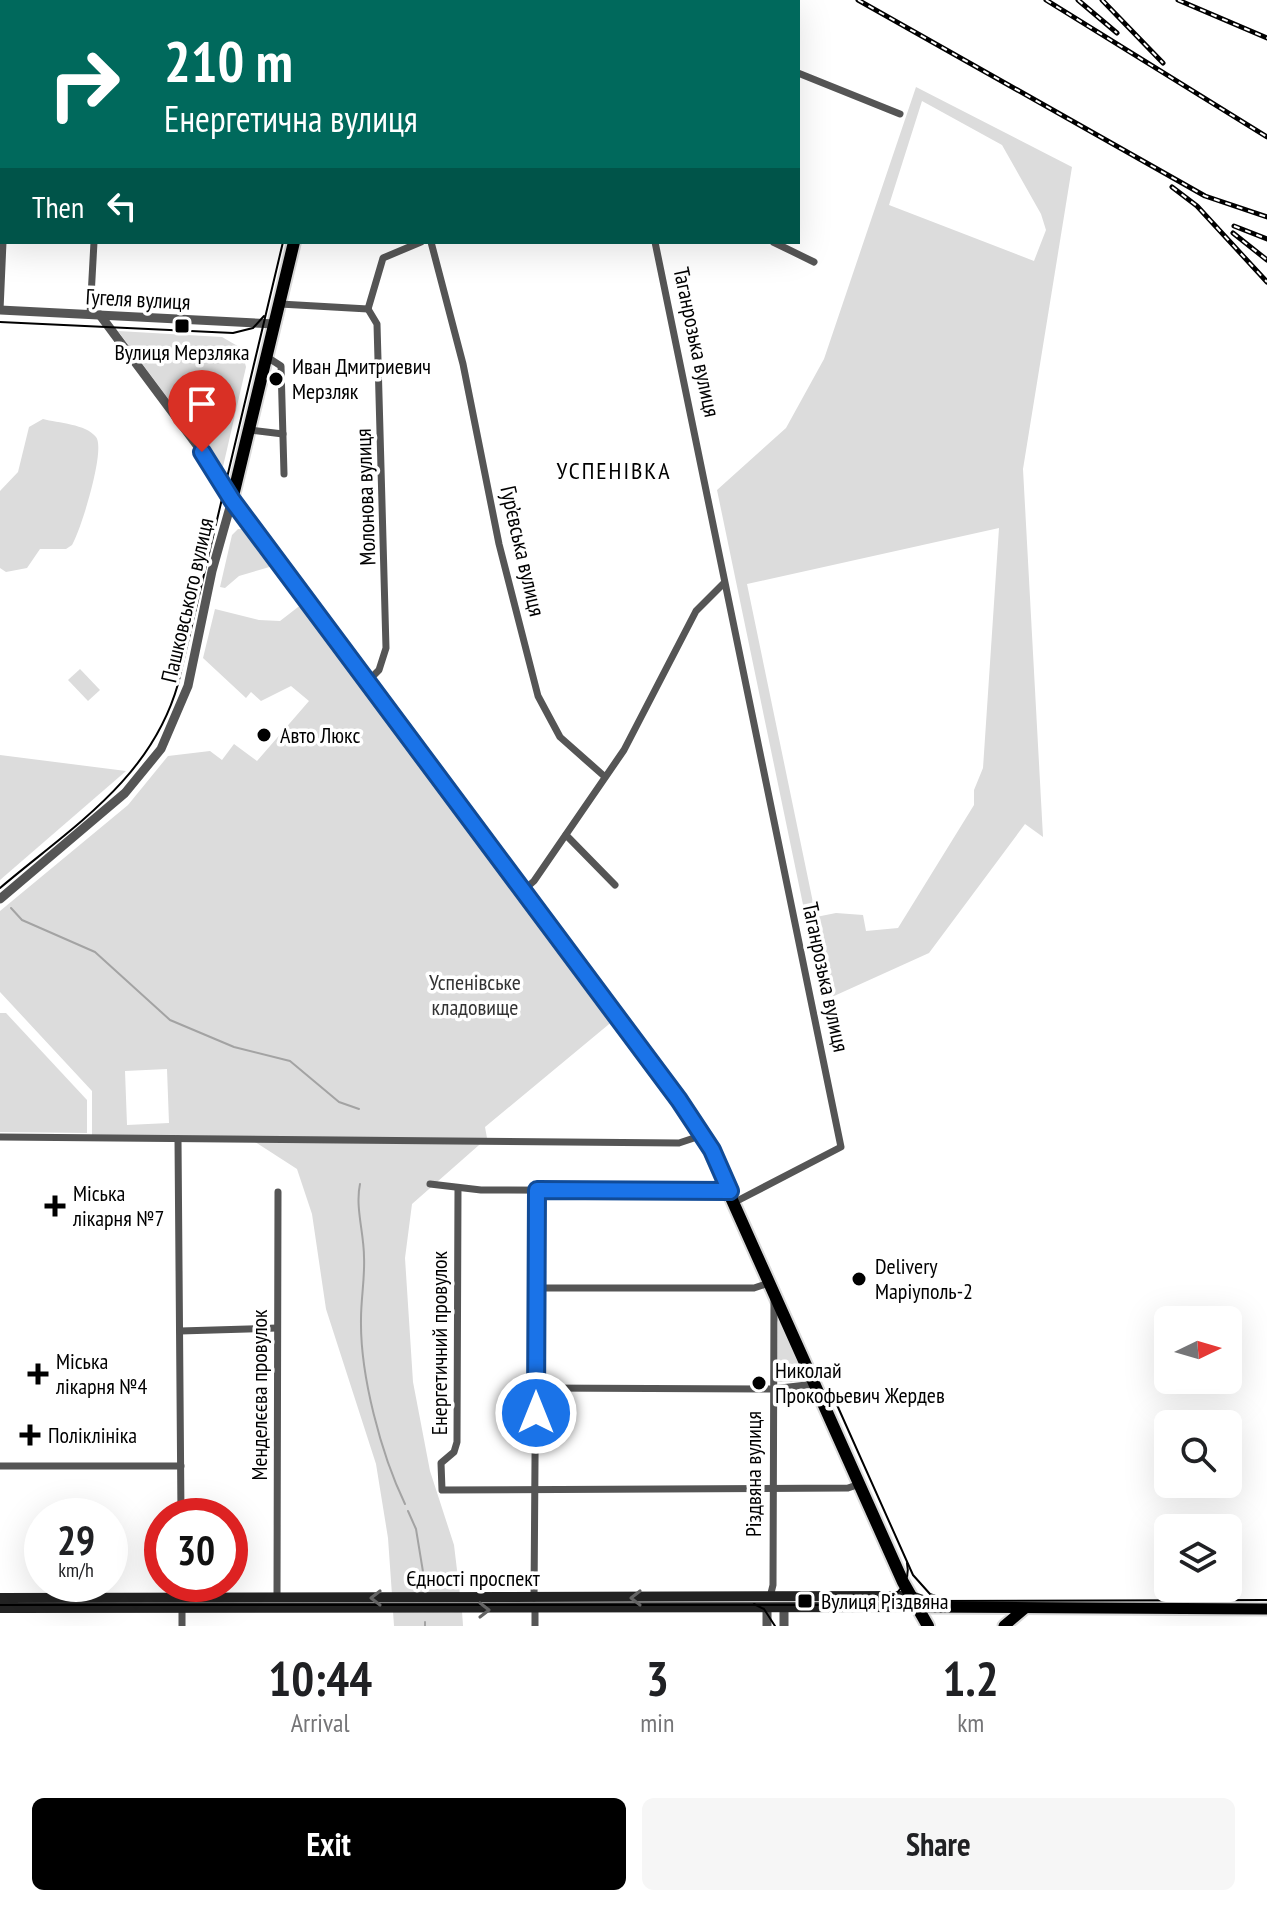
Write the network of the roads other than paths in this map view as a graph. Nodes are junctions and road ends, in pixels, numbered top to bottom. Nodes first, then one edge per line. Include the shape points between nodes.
1 (800, 74) edge
2 (900, 114) dead end
3 (3, 244) edge
4 (94, 244) edge
5 (294, 244) edge
6 (416, 244) edge
7 (432, 244) edge
8 (655, 244) edge
9 (777, 244) edge
10 (814, 262) dead end
11 (280, 304) junction
12 (368, 309) junction
13 (0, 310) edge
14 (95, 315) junction
15 (275, 324) junction
16 (267, 357) junction
17 (250, 430) junction
18 (283, 434) junction
19 (284, 474) dead end
20 (232, 500) junction
21 (724, 583) junction
22 (368, 681) junction
23 (604, 776) junction
24 (566, 835) junction
25 (615, 885) dead end
26 (524, 890) junction
27 (0, 899) edge
28 (703, 1135) junction
29 (0, 1137) edge
30 (178, 1139) junction
31 (430, 1184) dead end
32 (458, 1188) junction
33 (537, 1190) junction
34 (278, 1192) dead end
35 (733, 1196) junction
36 (536, 1288) junction
37 (773, 1288) junction
38 (777, 1313) junction
39 (277, 1328) junction
40 (180, 1331) junction
41 (815, 1384) junction
42 (537, 1388) junction
43 (772, 1389) junction
44 (0, 1466) edge
45 (181, 1466) junction
46 (860, 1484) junction
47 (773, 1489) junction
48 (536, 1492) junction
49 (181, 1498) edge
50 (0, 1598) edge
51 (277, 1598) junction
52 (534, 1598) junction
53 (914, 1602) junction
54 (182, 1603) junction
55 (775, 1603) junction
56 (0, 1608) edge
57 (1025, 1608) junction
58 (1267, 1609) edge
59 (535, 1610) junction
60 (182, 1626) edge
61 (535, 1626) edge
62 (767, 1626) edge
63 (784, 1626) edge
64 (928, 1626) edge
65 (1004, 1626) edge

1 - 2 street
3 - 13 street
4 - 14 street
5 - 11 highway, Пашковського вулиця
6 - 12 street via 383,258
7 - 23 street, Гур’євська вулиця via 538,696 560,737
8 - 21 street, Таганрозька вулиця
9 - 10 street
11 - 12 street
11 - 15 highway, Пашковського вулиця
12 - 22 street, Молонова вулиця via 377,324 386,597 383,661
13 - 14 street, Гугеля вулиця
14 - 15 street, Гугеля вулиця
14 - 20 street via 220,476
15 - 16 highway, Пашковського вулиця
16 - 17 highway, Пашковського вулиця
16 - 18 street via 281,366
17 - 18 street
17 - 20 highway, Пашковського вулиця
18 - 19 street
20 - 22 highway
20 - 27 street, Пашковського вулиця via 188,686 161,749 125,793
21 - 23 street via 696,611 633,735
21 - 35 street, Таганрозька вулиця via 841,1147
22 - 26 highway
23 - 24 street
24 - 25 street
24 - 26 street
26 - 28 highway
28 - 30 street via 679,1143
28 - 35 highway
29 - 30 street
30 - 40 street
31 - 32 street
32 - 33 street
32 - 48 street, Енергетичний провулок via 457,1442 441,1463 442,1490
33 - 35 street
33 - 36 street
34 - 39 street, Менделєєва провулок
35 - 37 highway
36 - 37 street
36 - 42 street
37 - 38 highway
38 - 41 highway
38 - 43 street, Різдвяна вулиця
39 - 40 street
39 - 51 street, Менделєєва провулок
40 - 45 street
41 - 43 street
41 - 46 highway
42 - 43 street
42 - 48 street
43 - 47 street, Різдвяна вулиця
44 - 45 street
45 - 49 street
46 - 47 street
46 - 53 highway
47 - 48 street
47 - 55 street, Різдвяна вулиця
48 - 52 street
50 - 54 main road, Єдності проспект
52 -> 51 main road, Єдності проспект
51 - 54 main road, Єдності проспект
55 -> 52 main road, Єдності проспект
52 - 59 main road
53 - 55 main road, Єдності проспект
53 - 57 main road, Єдності проспект via 945,1608
53 - 64 highway
54 - 56 main road, Єдності проспект
54 -> 59 main road, Єдності проспект
54 - 60 street
55 - 59 main road, Єдності проспект
55 - 62 street, Різдвяна вулиця
55 - 63 street, Різдвяна вулиця
57 - 58 main road, Єдності проспект
57 - 65 main road
59 - 61 street

